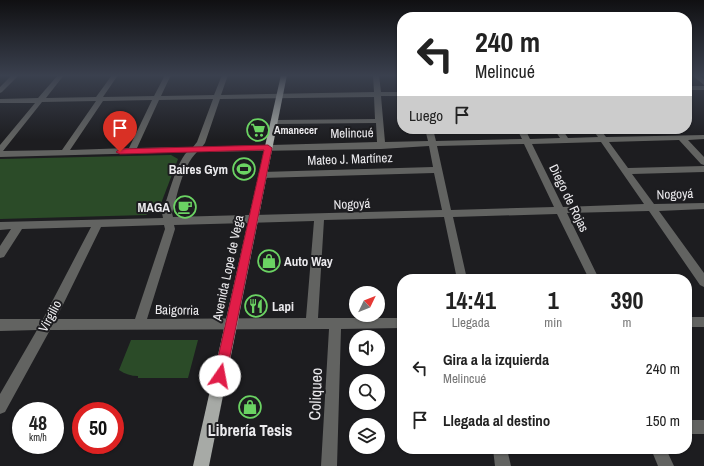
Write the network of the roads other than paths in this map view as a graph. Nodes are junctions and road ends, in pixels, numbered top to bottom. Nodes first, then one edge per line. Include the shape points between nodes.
1 (279, 96) edge
2 (44, 97) edge
3 (217, 97) junction
4 (233, 97) edge
5 (377, 97) edge
6 (157, 98) junction
7 (99, 99) junction
8 (41, 100) junction
9 (0, 101) edge
10 (379, 121) junction
11 (274, 122) junction
12 (430, 134) edge
13 (523, 134) edge
14 (561, 134) edge
15 (600, 134) edge
16 (681, 137) junction
17 (704, 137) edge
18 (603, 139) junction
19 (565, 140) junction
20 (526, 141) junction
21 (432, 144) junction
22 (381, 146) junction
23 (268, 148) junction
24 (0, 150) edge
25 (195, 150) junction
26 (131, 152) junction
27 (64, 153) junction
28 (0, 154) edge
29 (704, 162) edge
30 (704, 169) edge
31 (438, 170) junction
32 (626, 171) junction
33 (262, 175) junction
34 (704, 206) edge
35 (652, 208) junction
36 (562, 210) junction
37 (448, 214) junction
38 (319, 218) junction
39 (253, 219) junction
40 (168, 221) junction
41 (98, 224) junction
42 (0, 226) edge
43 (19, 226) junction
44 (0, 254) edge
45 (461, 274) edge
46 (592, 274) edge
47 (704, 282) edge
48 (692, 322) edge
49 (704, 322) edge
50 (335, 323) junction
51 (397, 323) edge
52 (47, 324) junction
53 (139, 324) junction
54 (312, 324) junction
55 (0, 325) edge
56 (231, 325) junction
57 (0, 407) edge
58 (692, 427) edge
59 (704, 428) edge
60 (501, 454) edge
61 (660, 454) edge
62 (201, 466) edge
63 (330, 466) edge
64 (503, 466) edge
65 (666, 466) edge

1 - 11 main road, Avenida Lope de Vega
2 - 8 street
3 - 4 street
3 - 6 street
3 - 25 street via 201,143
5 - 10 street
6 - 7 street
6 - 26 street
7 - 8 street
7 - 27 street
8 - 9 street
8 - 24 street
10 - 11 street
10 - 22 street
11 - 23 main road, Avenida Lope de Vega
12 - 21 street
13 - 20 street, Diego de Rojas
14 - 19 street
15 - 18 street
16 - 17 street, Melincué
16 - 18 street, Melincué
16 - 29 street
18 - 19 street, Melincué
18 - 32 street
19 - 20 street, Melincué
20 - 21 street, Melincué
20 - 36 street, Diego de Rojas
21 - 22 street, Melincué
21 - 31 street
22 - 23 street, Melincué
23 - 25 street, Melincué
23 - 33 main road, Avenida Lope de Vega
25 - 26 street, Melincué
25 - 40 street via 187,157 178,180 167,213
26 - 27 street, Melincué
27 - 28 street, Melincué
30 - 32 street
31 - 33 street, Mateo J. Martínez
31 - 37 street
32 - 35 street
33 - 39 main road, Avenida Lope de Vega
34 - 35 street, Nogoyá
35 - 36 street, Nogoyá
35 - 47 street
36 - 37 street, Nogoyá
36 - 46 street, Diego de Rojas
37 - 38 street, Nogoyá
37 - 45 street
38 - 39 street, Nogoyá
38 - 54 street
39 - 40 street, Nogoyá
39 - 56 main road, Avenida Lope de Vega
40 - 41 street, Nogoyá
40 - 53 street via 170,229
41 - 43 street, Nogoyá
41 - 52 street, Virgilio
42 - 43 street, Nogoyá
43 - 44 street
48 - 49 street
50 - 51 street, Baigorria
50 - 54 street, Baigorria
50 - 63 street, Coliqueo
52 - 53 street, Baigorria
52 - 55 street, Baigorria
52 - 57 street, Virgilio
53 - 56 street, Baigorria
54 - 56 street, Baigorria
56 - 62 main road, Avenida Lope de Vega
58 - 59 street
60 - 64 street
61 - 65 street

